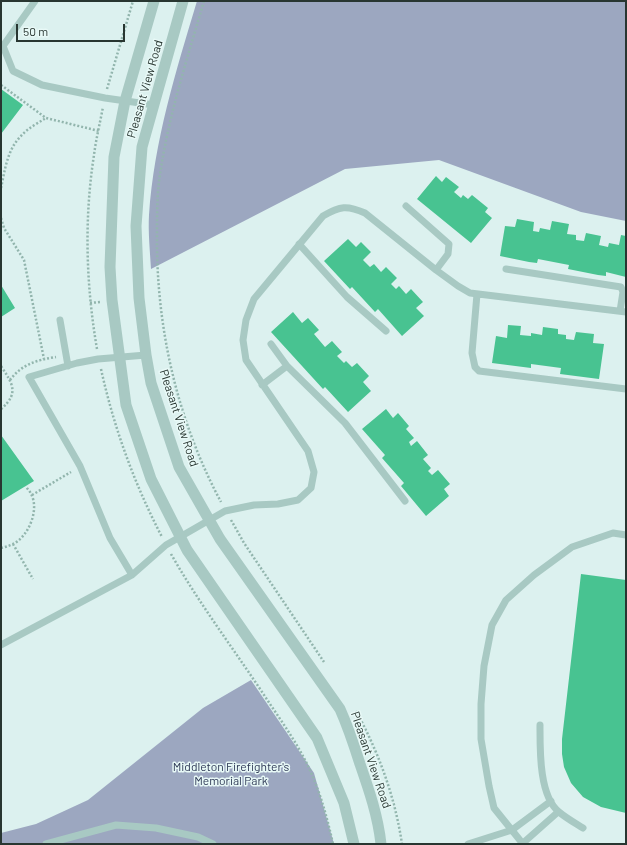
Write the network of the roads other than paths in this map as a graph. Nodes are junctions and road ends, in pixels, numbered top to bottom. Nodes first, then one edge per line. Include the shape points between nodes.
1 (34, 1) edge
2 (154, 1) edge
3 (183, 1) edge
4 (125, 101) junction
5 (154, 105) junction
6 (406, 206) dead end
7 (299, 244) junction
8 (506, 269) dead end
9 (436, 270) junction
10 (477, 294) junction
11 (623, 312) edge
12 (60, 320) dead end
13 (386, 331) dead end
14 (271, 344) dead end
15 (146, 355) junction
16 (120, 358) junction
17 (68, 366) junction
18 (287, 366) junction
19 (262, 385) junction
20 (626, 389) edge
21 (405, 502) dead end
22 (210, 520) junction
23 (626, 535) edge
24 (180, 537) junction
25 (132, 574) junction
26 (1, 645) edge
27 (540, 726) dead end
28 (551, 801) junction
29 (558, 812) junction
30 (583, 828) dead end
31 (512, 830) junction
32 (46, 844) edge
33 (213, 844) edge
34 (354, 844) edge
35 (381, 844) edge
36 (468, 844) edge
37 (523, 844) edge

1 - 4 lane via 3,46 13,71 42,84
2 - 4 street, Pleasant View Road
3 - 5 street, Pleasant View Road
4 - 5 lane
4 - 16 street, Pleasant View Road via 114,157 110,267
5 - 15 street, Pleasant View Road via 142,147 136,226 139,298
6 - 9 lane via 449,244 448,254
7 - 9 lane via 323,216 336,208 352,207 365,213
7 - 13 lane via 347,297
7 - 19 lane via 254,299 246,320 243,340 246,360
8 - 11 lane via 621,287
9 - 10 lane via 458,286
10 - 11 lane
10 - 20 lane via 472,353 475,367 479,371
12 - 17 lane
14 - 18 lane
15 - 16 lane
15 - 22 street, Pleasant View Road via 151,383 179,467
16 - 17 lane via 98,359
16 - 24 street, Pleasant View Road via 126,405 151,479
17 - 25 lane via 29,377 80,466 110,538
18 - 19 lane
18 - 21 lane via 346,423
19 - 22 lane via 308,451 314,472 311,488 298,500 225,511
22 - 24 lane
22 - 35 street, Pleasant View Road via 220,539 340,709 372,798
23 - 31 lane via 613,533 572,547 506,600 492,625 484,666 481,739 494,808
24 - 25 lane via 166,545
24 - 34 street, Pleasant View Road via 186,550 317,738 344,803
25 - 26 lane
27 - 28 lane via 543,778
28 - 29 lane
28 - 31 lane
29 - 30 lane
29 - 37 lane
31 - 36 lane
31 - 37 lane
32 - 33 lane via 116,825 156,828 198,837

